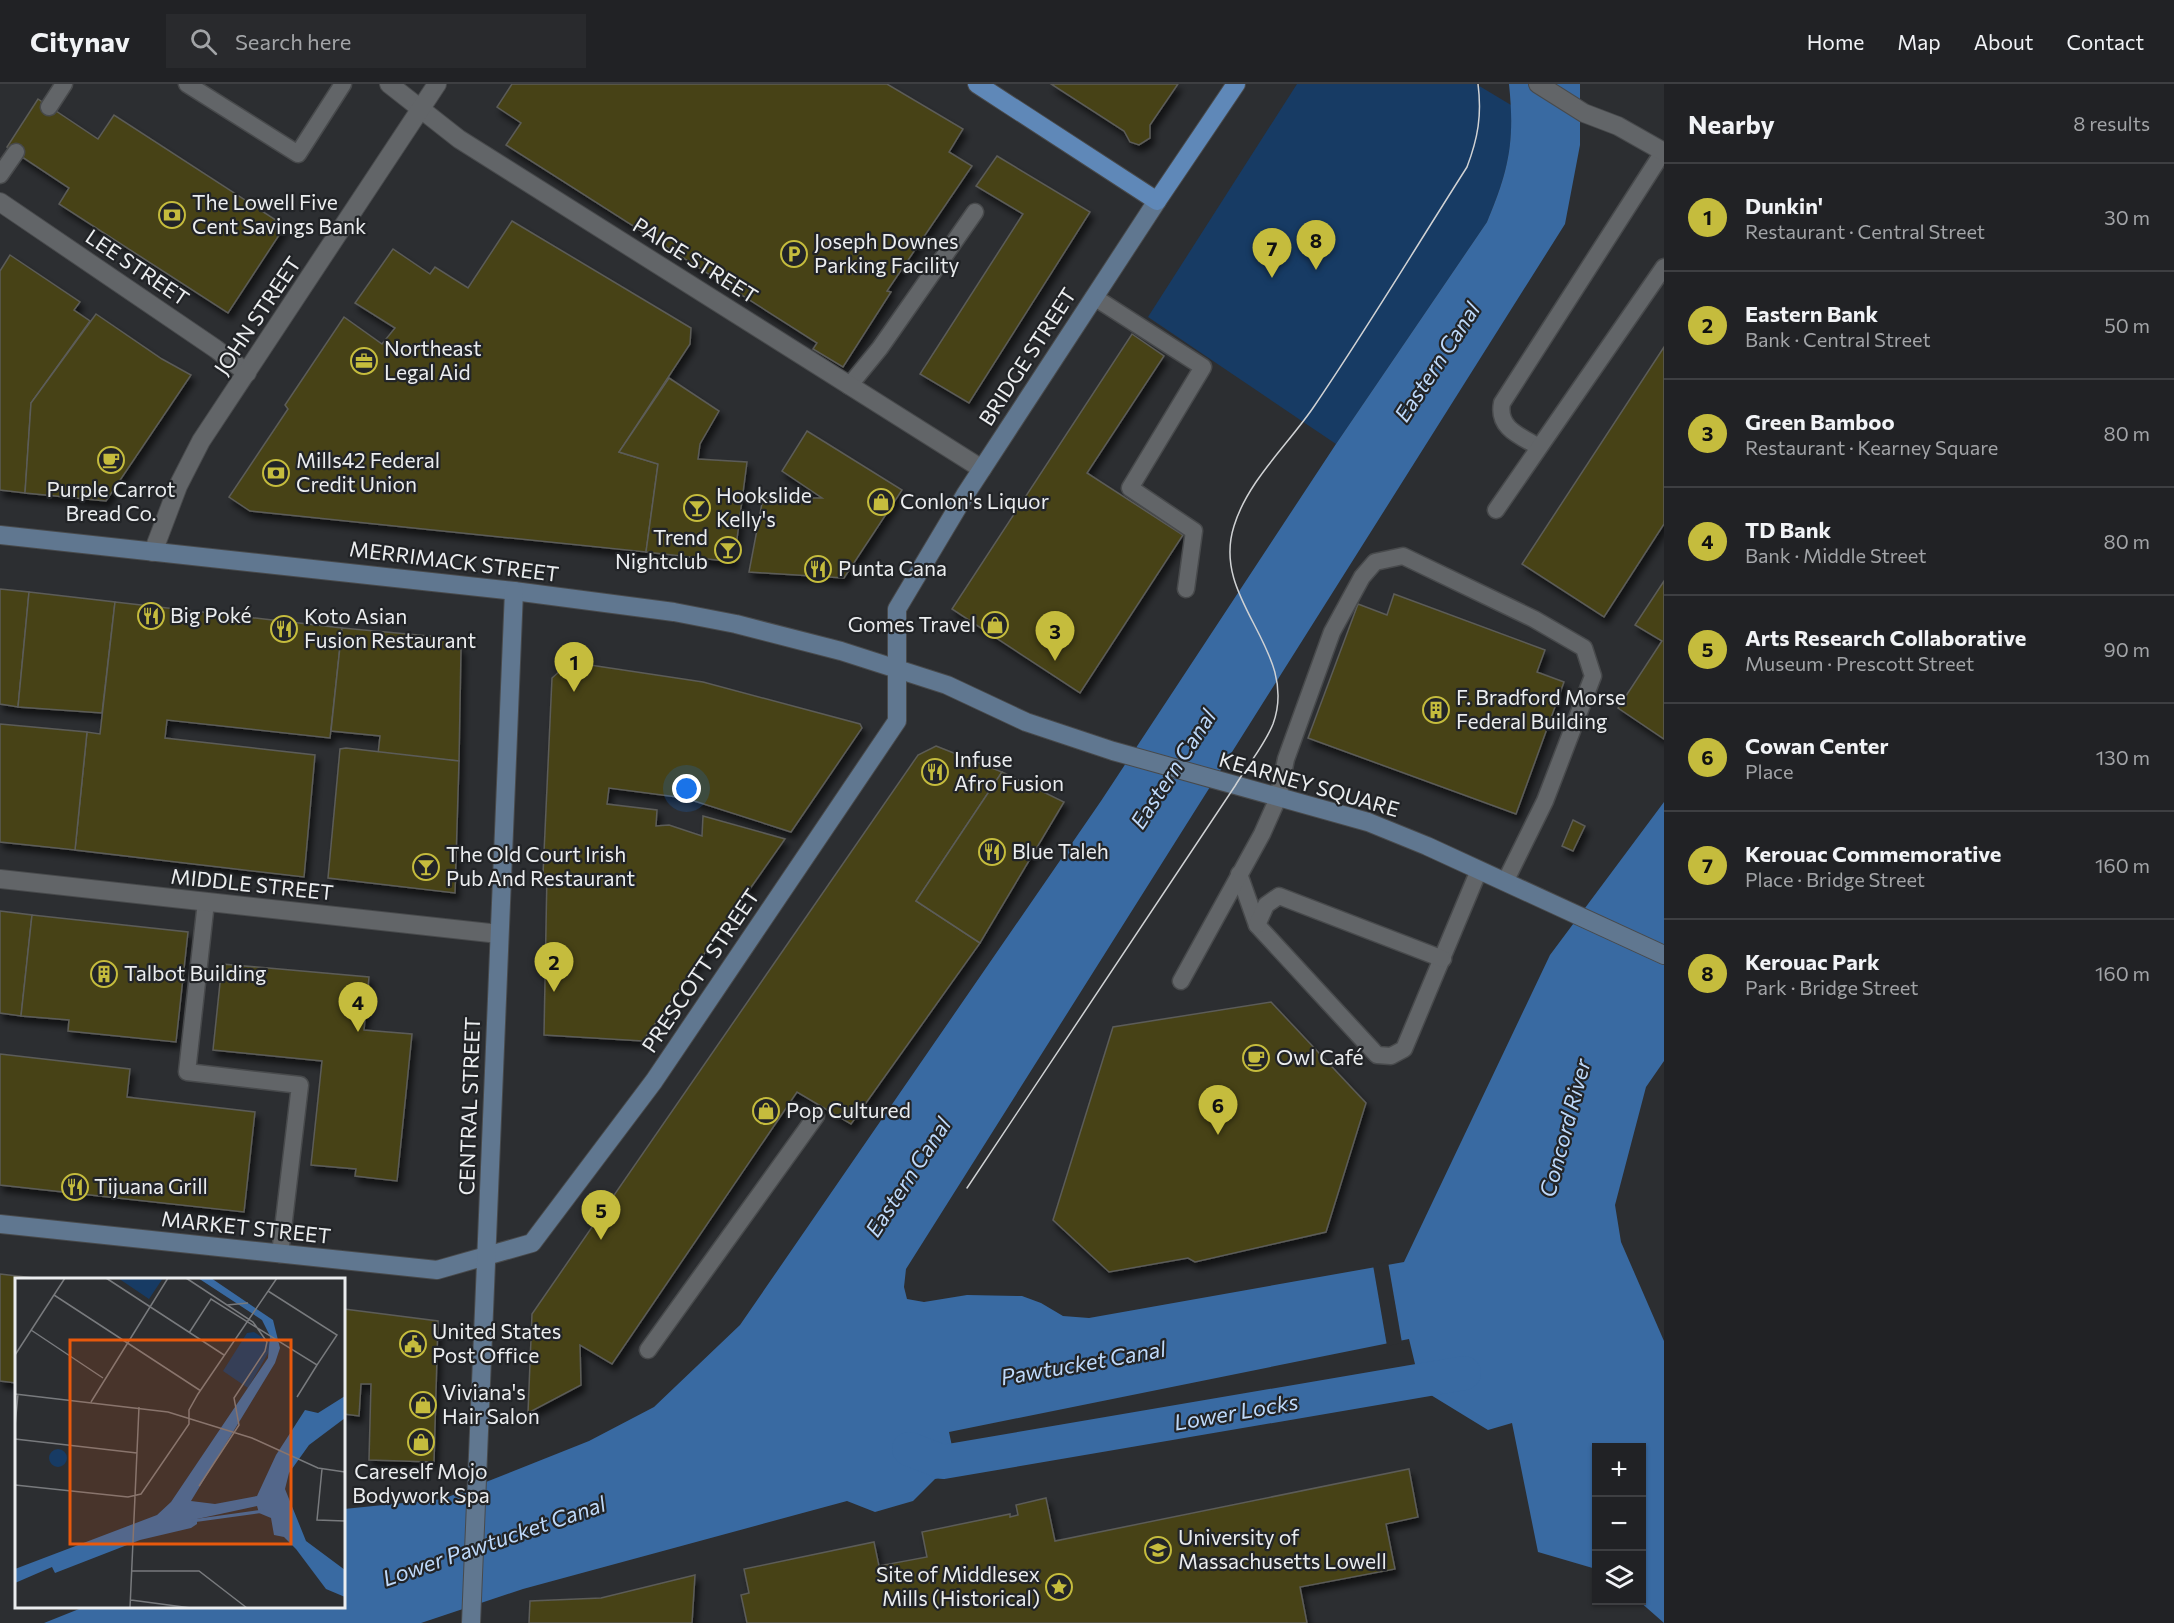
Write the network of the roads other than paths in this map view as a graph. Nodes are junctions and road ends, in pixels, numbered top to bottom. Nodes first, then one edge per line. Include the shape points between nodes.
1 (64, 84) edge
2 (187, 84) edge
3 (343, 84) edge
4 (389, 84) edge
5 (437, 84) edge
6 (977, 84) edge
7 (1236, 84) edge
8 (1538, 84) edge
9 (49, 106) dead end
10 (421, 109) junction
11 (16, 152) dead end
12 (1664, 152) edge
13 (0, 175) edge
14 (1157, 201) junction
15 (0, 202) edge
16 (975, 212) dead end
17 (1664, 267) edge
18 (1094, 297) junction
19 (247, 374) junction
20 (849, 386) junction
21 (1539, 447) junction
22 (982, 469) junction
23 (1496, 510) dead end
24 (0, 535) edge
25 (153, 552) junction
26 (1186, 589) dead end
27 (514, 591) junction
28 (897, 669) junction
29 (1278, 798) junction
30 (1479, 870) junction
31 (1239, 874) junction
32 (0, 879) edge
33 (1504, 882) junction
34 (206, 902) junction
35 (1257, 926) junction
36 (499, 934) junction
37 (1664, 955) edge
38 (1443, 959) junction
39 (1181, 981) dead end
40 (816, 1116) dead end
41 (0, 1224) edge
42 (280, 1254) junction
43 (485, 1256) junction
44 (648, 1350) dead end
45 (471, 1623) edge

1 - 9 lane
2 - 3 lane via 298,154
4 - 10 street, PAIGE STREET
5 - 10 street, JOHN STREET
6 - 14 main road
7 - 14 main road, BRIDGE STREET
8 - 12 street via 1584,113 1618,126
10 - 19 street, JOHN STREET
10 - 20 street, PAIGE STREET via 459,139
11 - 13 lane
12 - 21 lane via 1503,403 1503,424
14 - 18 main road, BRIDGE STREET
15 - 19 street, LEE STREET
16 - 20 lane
17 - 21 lane
18 - 22 main road, BRIDGE STREET
18 - 26 lane via 1203,367 1130,488 1194,531
19 - 25 street, JOHN STREET via 201,441 178,486
20 - 22 street, PAIGE STREET
21 - 23 lane
22 - 28 main road, BRIDGE STREET via 897,609
24 - 25 main road, MERRIMACK STREET
25 - 27 main road, MERRIMACK STREET
27 - 28 main road, MERRIMACK STREET via 726,622
27 - 36 main road, CENTRAL STREET
28 - 29 main road, KEARNEY SQUARE via 947,685 1026,722
28 - 43 main road, PRESCOTT STREET via 897,721 654,1081 532,1243
29 - 30 main road, KEARNEY SQUARE via 1368,822
29 - 31 lane
29 - 33 lane via 1286,759 1332,632 1362,577 1375,562 1403,556 1534,619 1584,648 1593,676 1545,801
30 - 33 main road, KEARNEY SQUARE
30 - 38 lane
31 - 35 lane
31 - 39 lane
32 - 34 street, MIDDLE STREET
33 - 37 main road, KEARNEY SQUARE
34 - 36 street, MIDDLE STREET
34 - 42 lane via 186,1072 300,1085
35 - 38 lane via 1266,905 1279,896
35 - 38 lane via 1377,1055 1391,1056 1404,1049
36 - 43 main road, CENTRAL STREET
40 - 44 lane
41 - 42 main road, MARKET STREET
42 - 43 main road, MARKET STREET via 437,1270
43 - 45 main road, CENTRAL STREET

